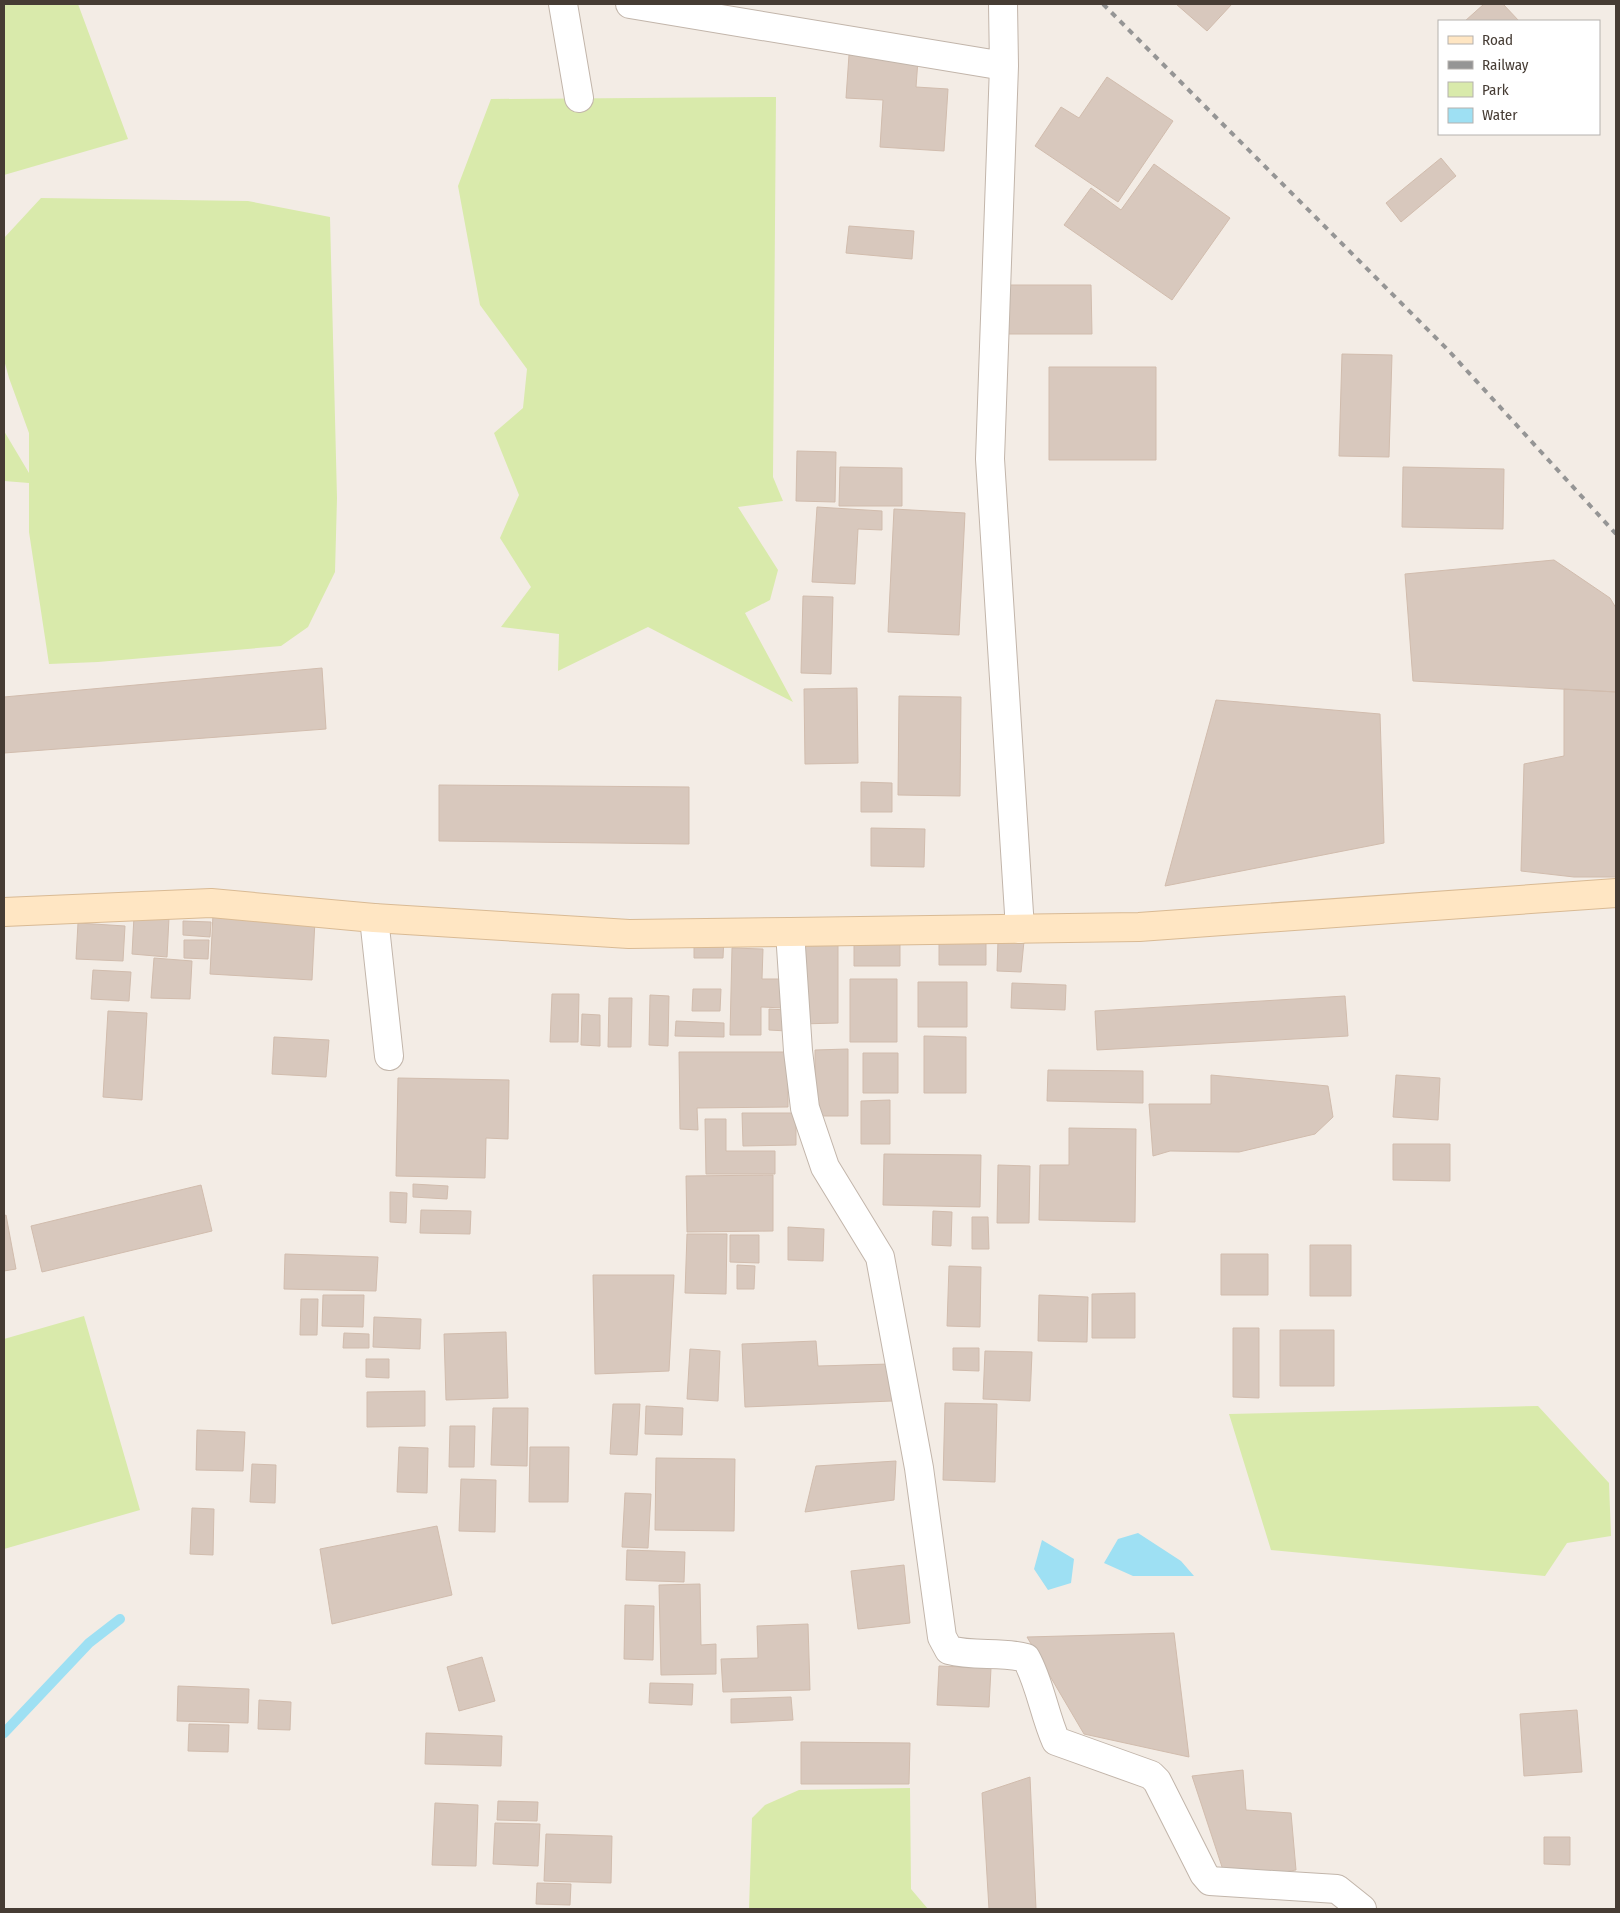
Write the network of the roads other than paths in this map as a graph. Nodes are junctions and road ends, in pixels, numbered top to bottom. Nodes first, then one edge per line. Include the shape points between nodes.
1 (563, 4) edge
2 (630, 4) edge
3 (1003, 4) edge
4 (1004, 66) junction
5 (579, 98) dead end
6 (1616, 893) edge
7 (4, 912) edge
8 (374, 918) junction
9 (1020, 928) junction
10 (790, 932) junction
11 (389, 1056) dead end
12 (1362, 1909) edge

1 - 5 street
2 - 4 street
3 - 4 street
4 - 9 street via 990,459
6 - 9 main road via 1139,927
7 - 8 main road via 210,902
8 - 10 main road via 629,934
8 - 11 street
9 - 10 main road
10 - 12 street via 805,1108 825,1167 880,1257 919,1468 942,1638 949,1650 963,1654 1012,1654 1026,1658 1056,1741 1151,1775 1210,1881 1337,1888

